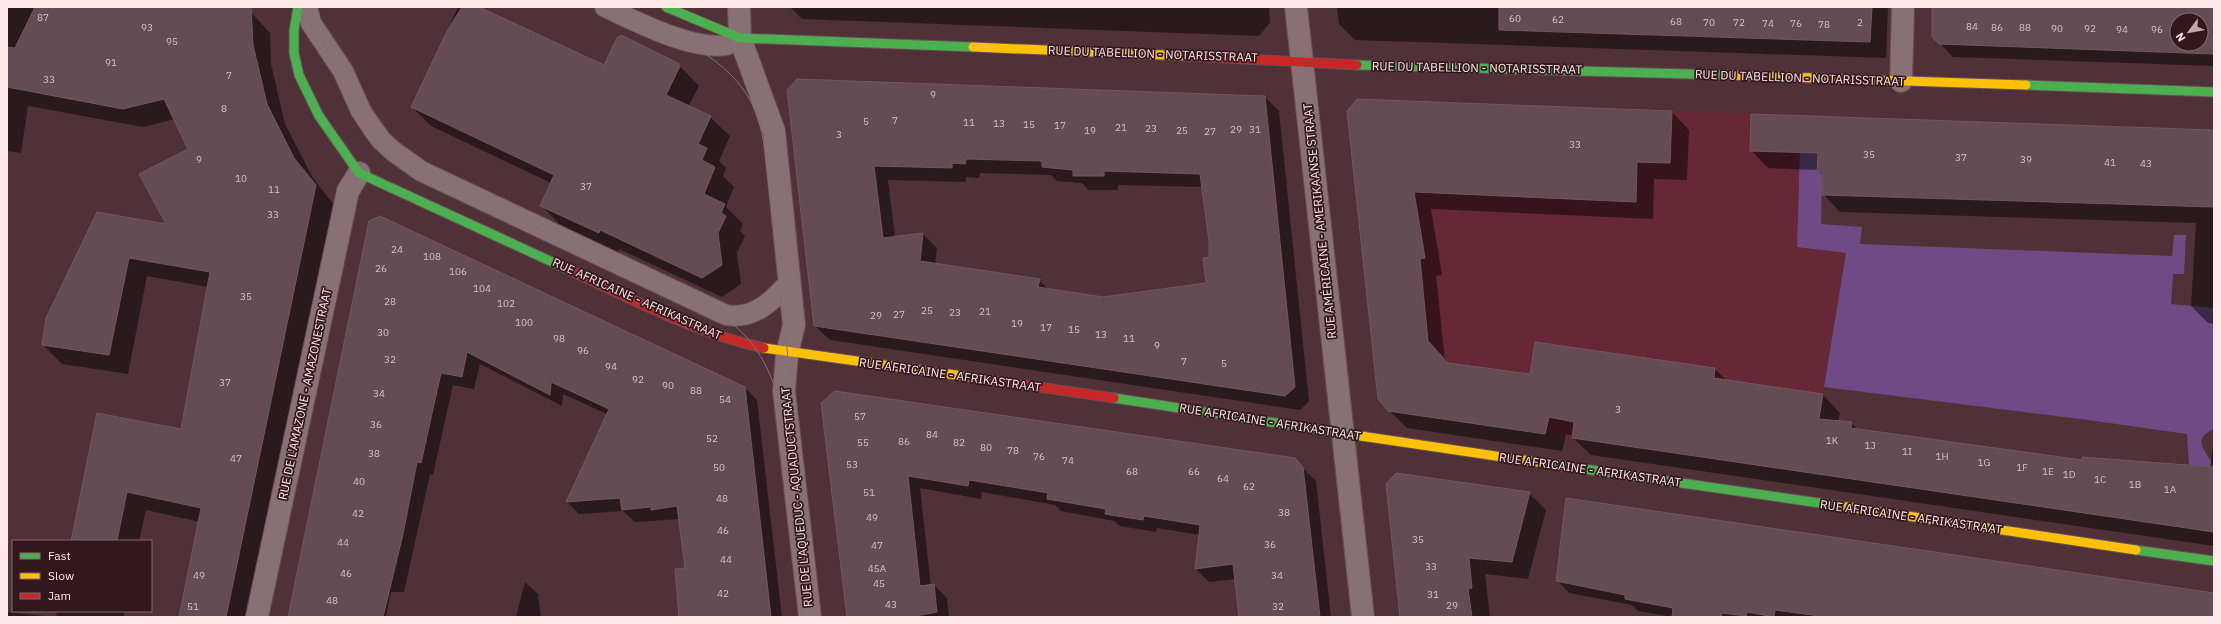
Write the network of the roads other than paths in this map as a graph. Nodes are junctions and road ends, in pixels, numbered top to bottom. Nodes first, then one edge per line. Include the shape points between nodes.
1 (298, 7) edge
2 (307, 7) edge
3 (605, 7) edge
4 (666, 7) edge
5 (738, 7) edge
6 (1296, 7) edge
7 (1903, 7) edge
8 (740, 38) junction
9 (1302, 62) junction
10 (1901, 82) junction
11 (2214, 92) edge
12 (359, 173) junction
13 (790, 282) junction
14 (788, 354) junction
15 (1344, 434) junction
16 (2214, 561) edge
17 (257, 617) edge
18 (810, 617) edge
19 (1363, 617) edge

1 - 12 street via 294,44 301,82 324,129
2 - 13 lane, RUE AFRICAINE - AFRIKASTRAAT via 311,23 342,71 361,111 381,140 421,171 726,315 748,316 771,301
3 - 8 lane, RUE DU TABELLION - NOTARISSTRAAT via 679,39 709,45 726,45
4 - 8 street, RUE DU TABELLION - NOTARISSTRAAT
5 - 8 street, RUE DE L'AQUEDUC - AQUADUCTSTRAAT
6 - 9 street, RUE AMÉRICAINE - AMERIKAANSE STRAAT
7 - 10 street
8 - 9 street, RUE DU TABELLION - NOTARISSTRAAT
8 - 13 street, RUE DE L'AQUEDUC - AQUADUCTSTRAAT via 774,131
9 - 10 street, RUE DU TABELLION - NOTARISSTRAAT
9 - 15 street, RUE AMÉRICAINE - AMERIKAANSE STRAAT
10 - 11 street, RUE DU TABELLION - NOTARISSTRAAT
12 - 14 street, RUE AFRICAINE - AFRIKASTRAAT via 668,315 720,336
12 - 17 street, RUE DE L'AMAZONE - AMAZONESTRAAT via 348,191
13 - 14 street, RUE DE L'AQUEDUC - AQUADUCTSTRAAT via 794,325
14 - 15 street, RUE AFRICAINE - AFRIKASTRAAT via 1082,393
14 - 18 street, RUE DE L'AQUEDUC - AQUADUCTSTRAAT via 784,391
15 - 16 street, RUE AFRICAINE - AFRIKASTRAAT
15 - 19 street, RUE AMÉRICAINE - AMERIKAANSE STRAAT

